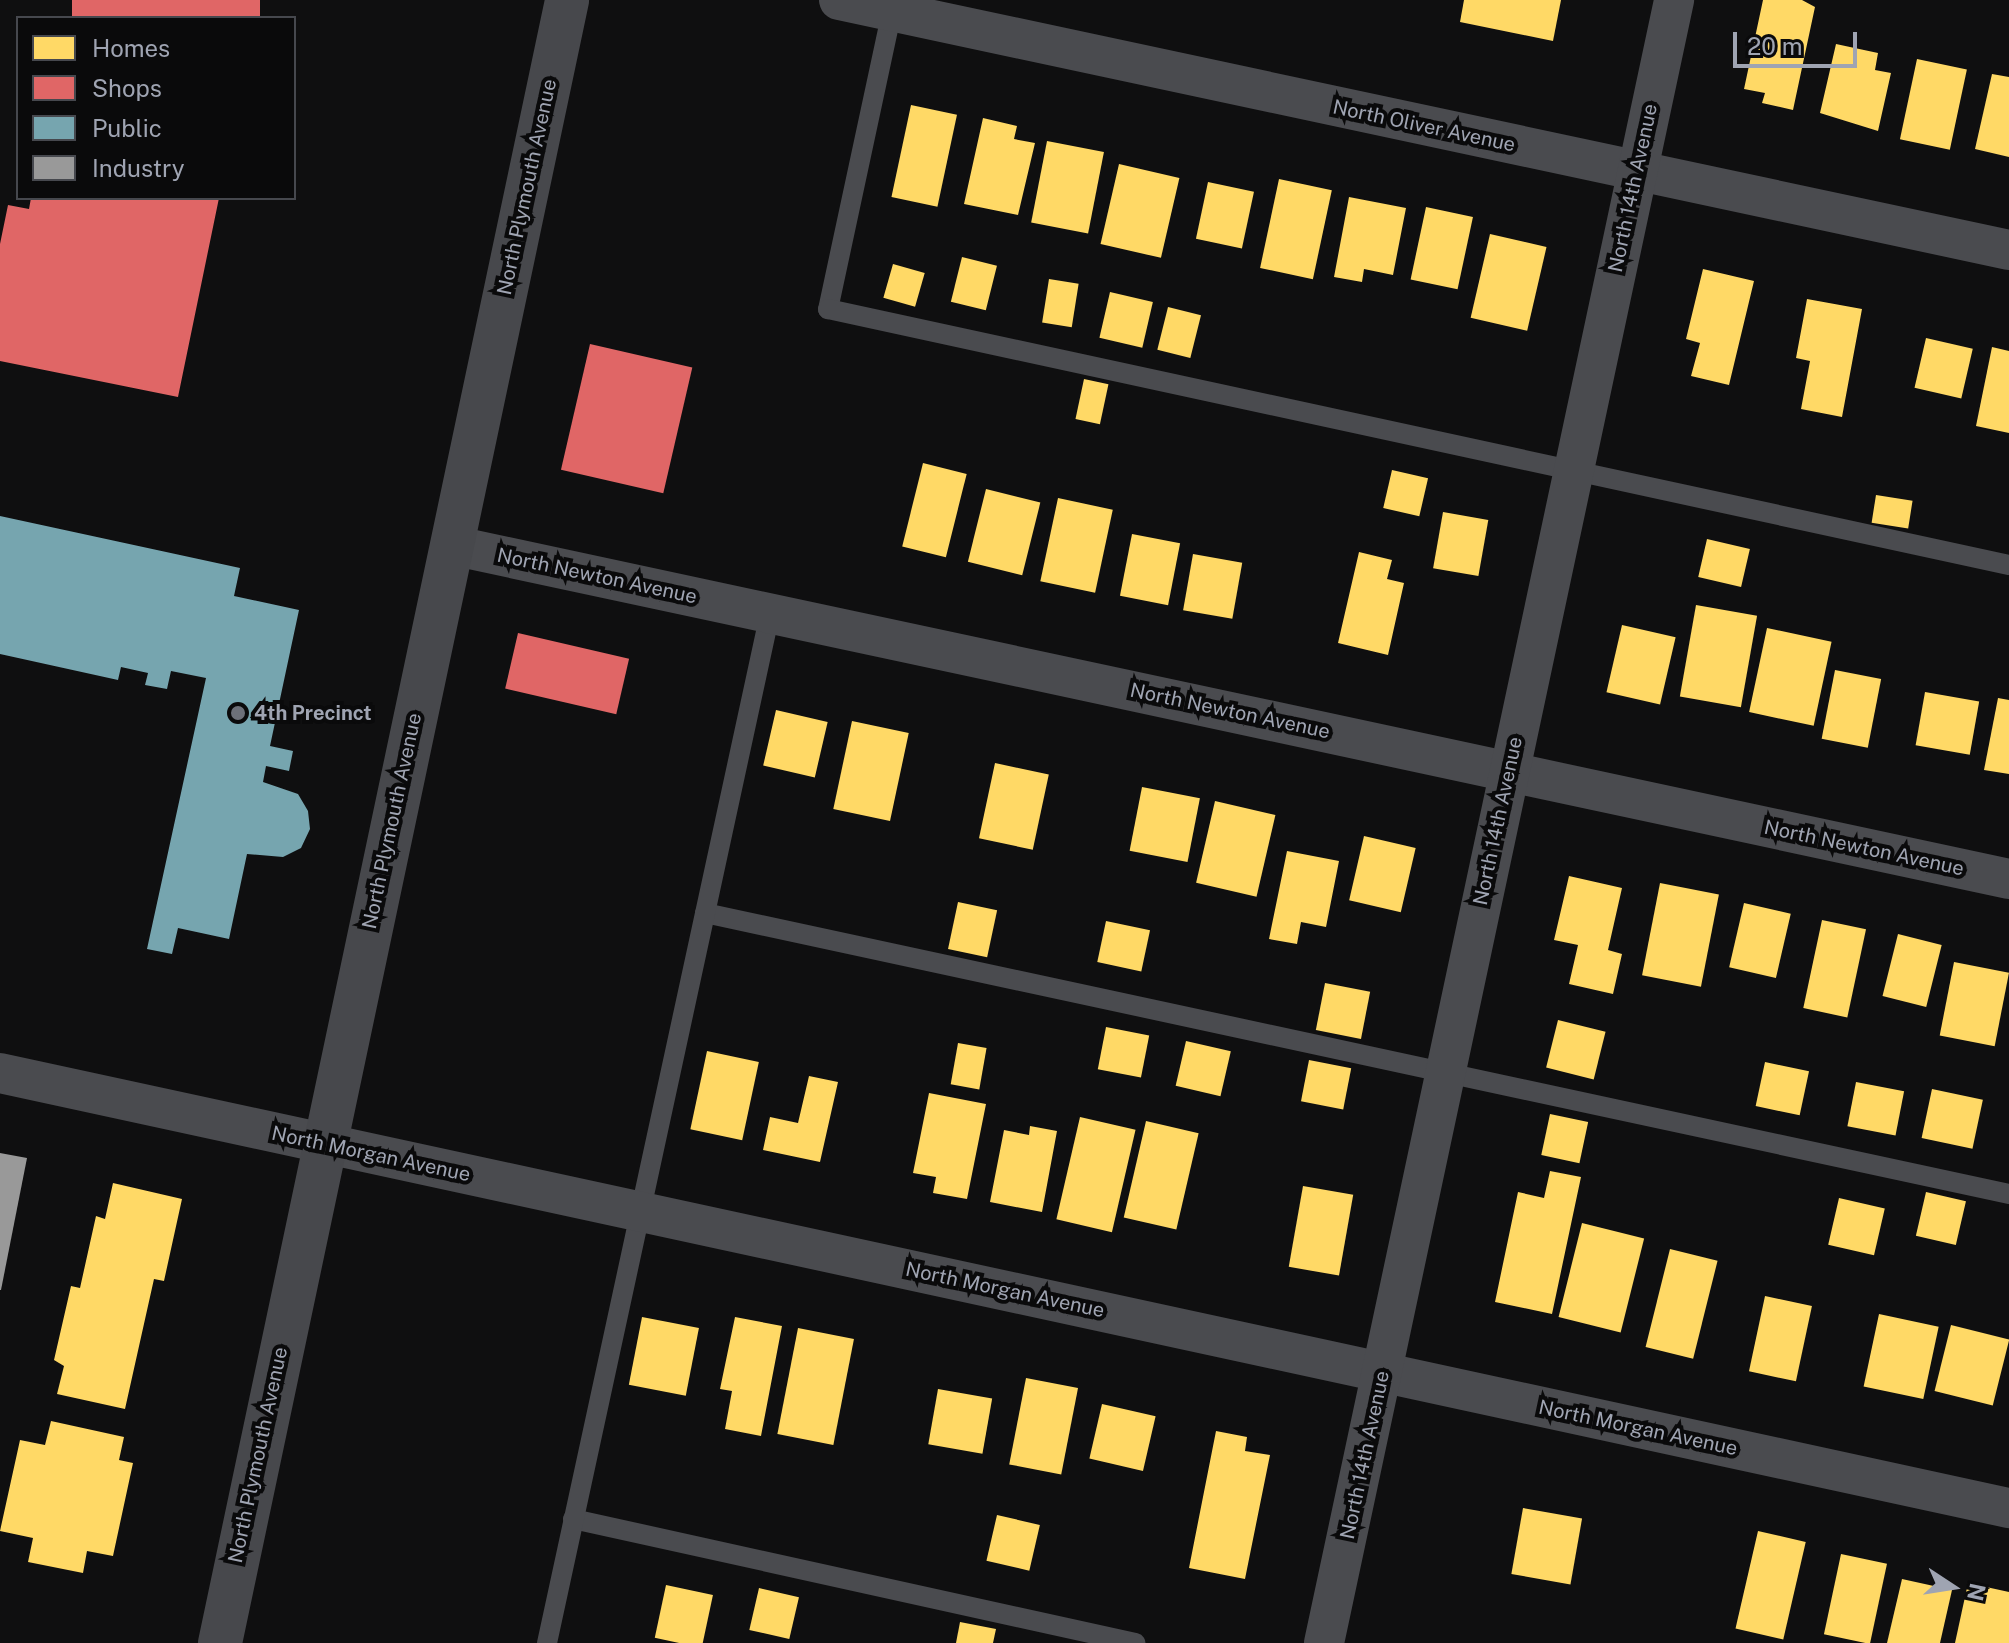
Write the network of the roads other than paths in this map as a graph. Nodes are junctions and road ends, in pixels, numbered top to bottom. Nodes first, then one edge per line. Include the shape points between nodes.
1 (567, 0) edge
2 (839, 0) edge
3 (1674, 0) edge
4 (886, 7) edge
5 (1636, 171) junction
6 (2009, 250) edge
7 (1572, 473) junction
8 (451, 545) junction
9 (2009, 565) edge
10 (770, 613) junction
11 (1509, 771) junction
12 (2009, 879) edge
13 (705, 913) junction
14 (0, 1073) edge
15 (1443, 1074) junction
16 (323, 1144) junction
17 (2009, 1194) edge
18 (641, 1212) junction
19 (1383, 1372) junction
20 (2009, 1508) edge
21 (573, 1519) junction
22 (220, 1643) edge
23 (547, 1643) edge
24 (1135, 1643) edge
25 (1324, 1643) edge

1 - 8 main road, North Plymouth Avenue
2 - 4 street, North Oliver Avenue
3 - 5 street, North 14th Avenue
4 - 5 street, North Oliver Avenue
4 - 7 lane via 828,309
5 - 6 street, North Oliver Avenue
5 - 7 street, North 14th Avenue
7 - 9 lane
7 - 11 street, North 14th Avenue
8 - 10 street, North Newton Avenue
8 - 16 main road, North Plymouth Avenue
10 - 11 street, North Newton Avenue
10 - 13 lane
11 - 12 street, North Newton Avenue
11 - 15 street, North 14th Avenue
13 - 15 lane
13 - 18 lane
14 - 16 street, North Morgan Avenue
15 - 17 lane
15 - 19 street, North 14th Avenue
16 - 18 street, North Morgan Avenue
16 - 22 main road, North Plymouth Avenue
18 - 19 street, North Morgan Avenue
18 - 21 lane
19 - 20 street, North Morgan Avenue
19 - 25 street, North 14th Avenue
21 - 23 lane
21 - 24 lane

